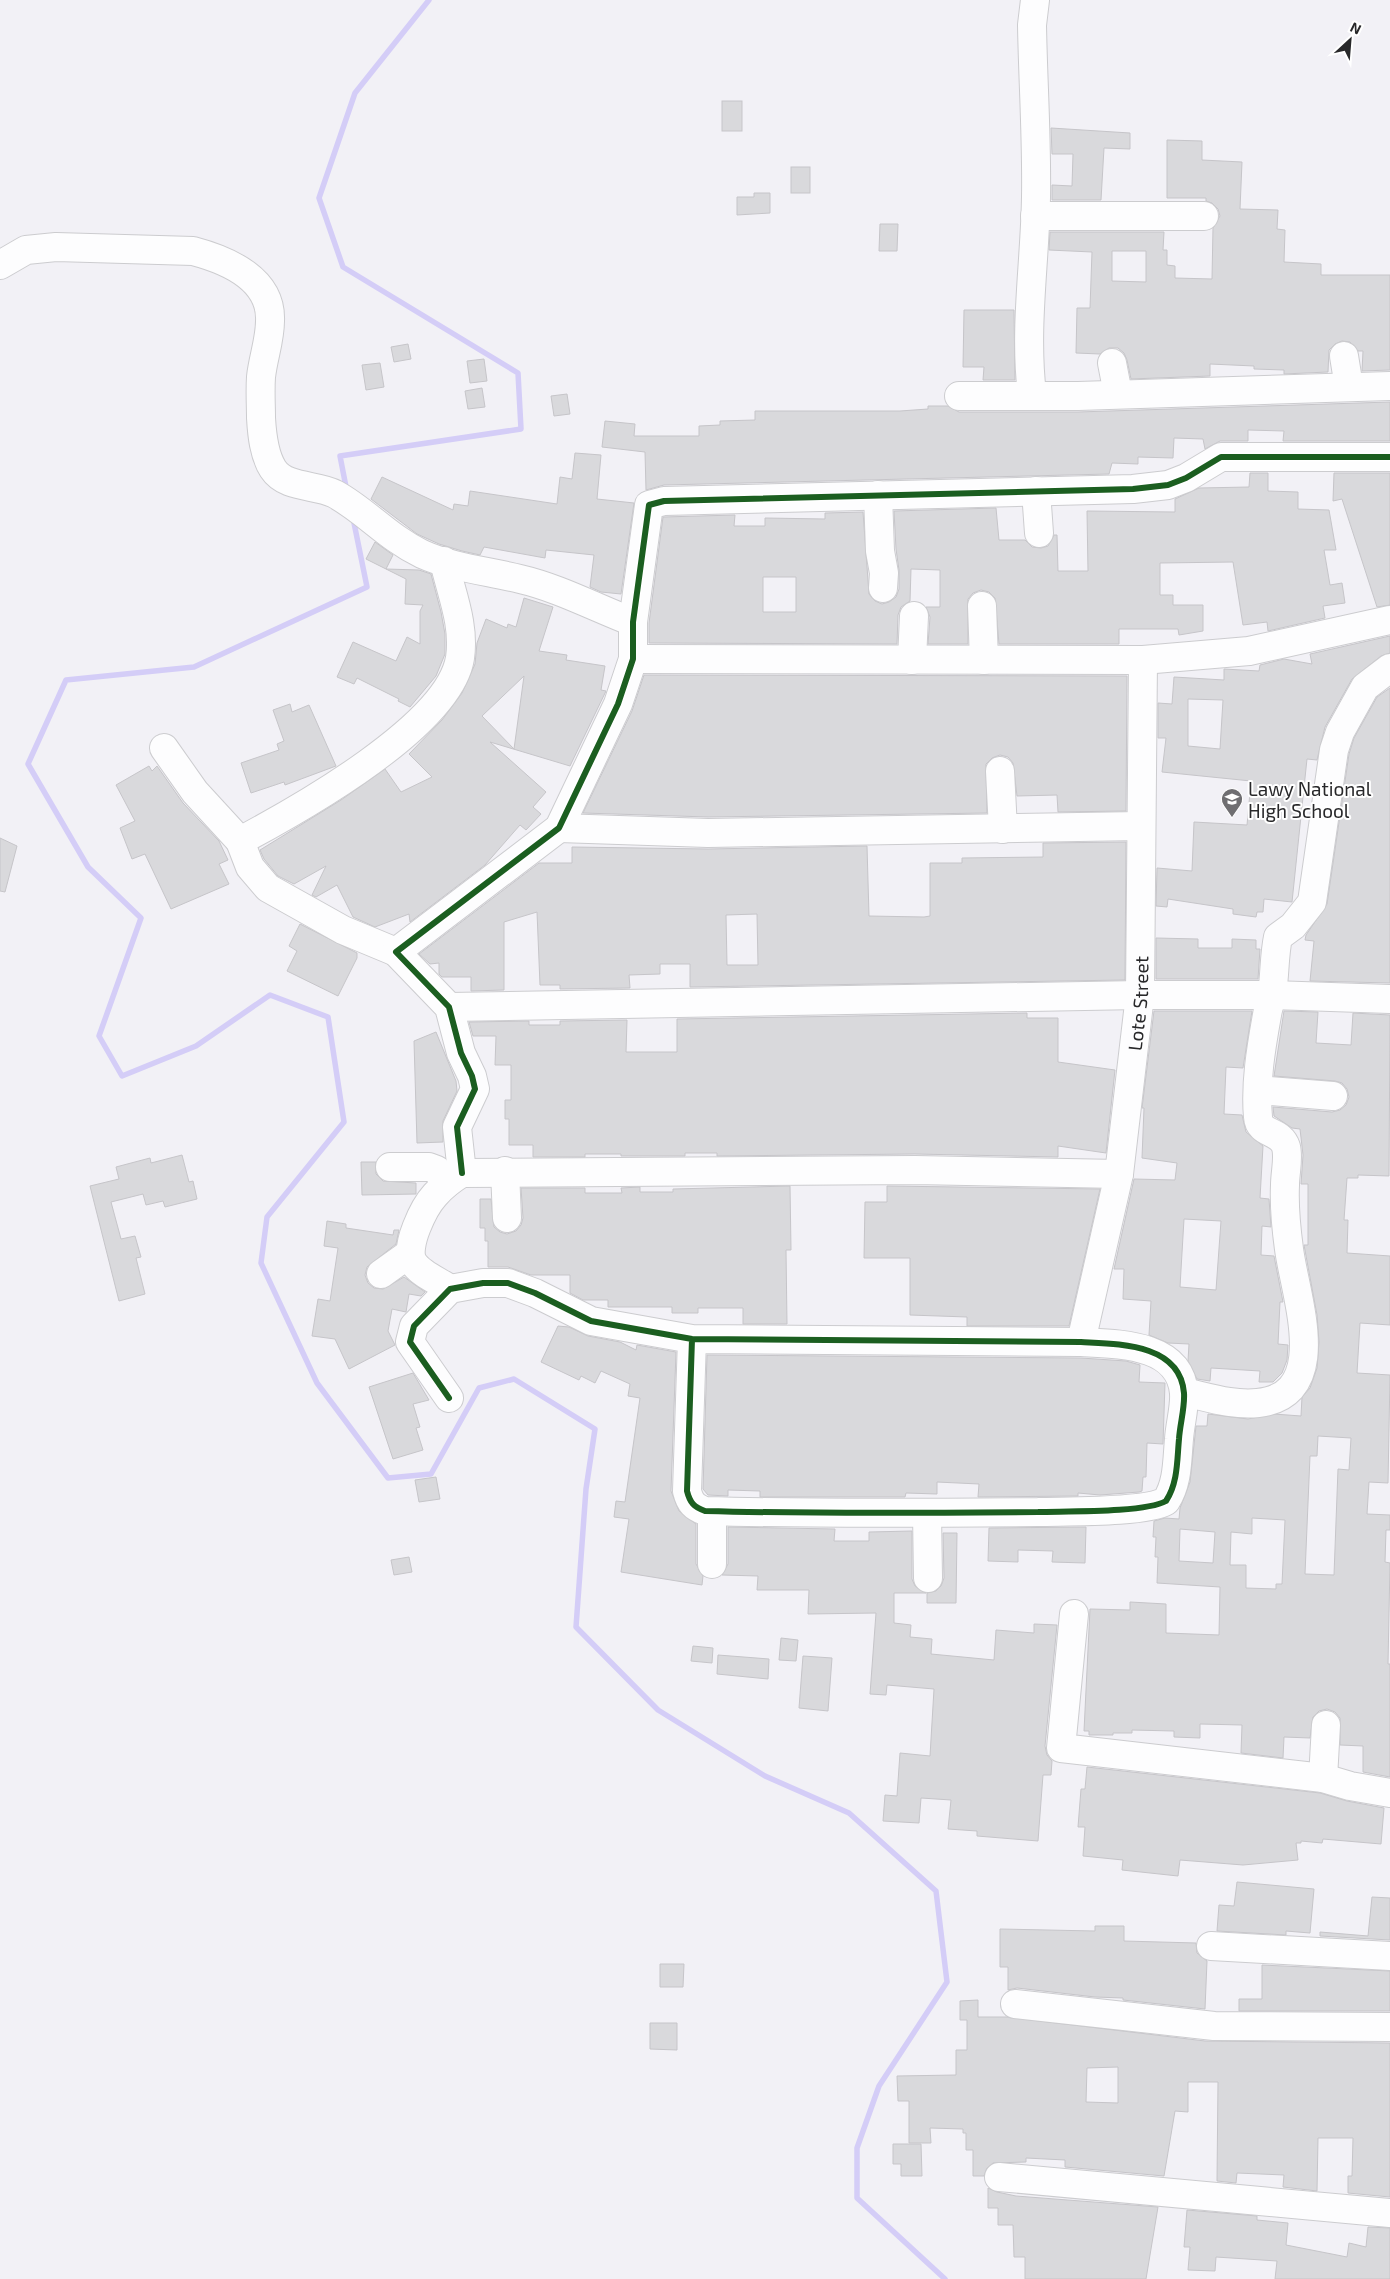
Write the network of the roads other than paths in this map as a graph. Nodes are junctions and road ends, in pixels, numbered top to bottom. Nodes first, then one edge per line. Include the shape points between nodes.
1 (1035, 0) edge
2 (1034, 216) junction
3 (1204, 216) dead end
4 (0, 265) edge
5 (1344, 356) dead end
6 (1112, 363) dead end
7 (1390, 386) edge
8 (1349, 387) junction
9 (1032, 394) junction
10 (1118, 394) junction
11 (959, 396) dead end
12 (1390, 457) edge
13 (1036, 491) junction
14 (878, 495) junction
15 (1038, 533) dead end
16 (444, 561) junction
17 (883, 588) dead end
18 (982, 606) dead end
19 (914, 616) dead end
20 (1390, 620) edge
21 (633, 622) junction
22 (633, 659) junction
23 (912, 660) junction
24 (984, 660) junction
25 (1143, 660) junction
26 (1390, 668) edge
27 (164, 748) dead end
28 (1000, 771) dead end
29 (1142, 826) junction
30 (559, 828) junction
31 (1003, 829) junction
32 (240, 841) junction
33 (396, 952) junction
34 (1140, 995) junction
35 (1272, 995) junction
36 (1390, 999) edge
37 (449, 1007) junction
38 (1258, 1090) junction
39 (1333, 1096) dead end
40 (390, 1167) dead end
41 (505, 1171) junction
42 (1119, 1174) junction
43 (454, 1178) junction
44 (507, 1218) dead end
45 (410, 1254) junction
46 (380, 1274) dead end
47 (450, 1289) junction
48 (692, 1339) junction
49 (1081, 1342) junction
50 (1184, 1392) junction
51 (449, 1398) dead end
52 (712, 1512) junction
53 (927, 1513) junction
54 (712, 1564) dead end
55 (928, 1578) dead end
56 (1074, 1614) dead end
57 (1326, 1725) dead end
58 (1322, 1778) junction
59 (1390, 1793) edge
60 (1211, 1946) dead end
61 (1390, 1956) edge
62 (1015, 2004) dead end
63 (1390, 2027) edge
64 (999, 2177) dead end
65 (1390, 2213) edge

1 - 2 street via 1032,25
2 - 3 street
2 - 9 street via 1030,277 1029,368
4 - 16 street via 18,253 36,248 148,248 193,251 212,256 250,277 266,299 270,319 260,394 262,430 272,467 285,480 334,494 398,542
5 - 8 street
6 - 10 street
7 - 8 street
8 - 10 street
9 - 10 street
9 - 11 street
12 - 13 street via 1221,457 1168,485
13 - 14 street
13 - 15 street
14 - 17 street
14 - 21 street via 651,504 648,507
16 - 21 street via 535,583
16 - 32 street via 458,610 461,642 457,667 444,692 403,735 359,771 281,820
18 - 24 street
19 - 23 street
20 - 25 street via 1249,651
21 - 22 street
22 - 23 street
22 - 30 street via 618,704
23 - 24 street
24 - 25 street
25 - 29 street, Lote Street
26 - 35 street via 1365,687 1340,732 1334,750 1312,902 1278,937
27 - 32 street via 195,792
28 - 31 street
29 - 31 street
29 - 34 street, Lote Street
30 - 31 street via 708,833
30 - 33 street
32 - 33 street via 250,867 268,888 343,930
33 - 37 street
34 - 35 street
34 - 37 street
34 - 42 street, Lote Street
35 - 36 street
35 - 38 street
37 - 43 street via 475,1090 457,1127
38 - 39 street
38 - 50 street via 1260,1125 1283,1138 1287,1149 1284,1215 1305,1342 1300,1374 1291,1391 1278,1399 1258,1403 1234,1402
40 - 43 street via 429,1168
41 - 42 street via 915,1170
41 - 43 street
41 - 44 street
42 - 49 street, Lote Street
43 - 45 street via 433,1196 416,1228
45 - 46 street
45 - 47 street via 422,1272
47 - 48 street via 483,1283 508,1283 591,1321
47 - 51 street via 414,1326 410,1342
48 - 49 street
48 - 52 street via 687,1491 695,1507
49 - 50 street via 1135,1345 1156,1354 1172,1366
50 - 53 street via 1174,1486 1166,1501 1159,1505 1070,1511
52 - 53 street
52 - 54 street
53 - 55 street
56 - 58 street via 1061,1748
57 - 58 street
58 - 59 street
60 - 61 street
62 - 63 street via 1214,2026
64 - 65 street

